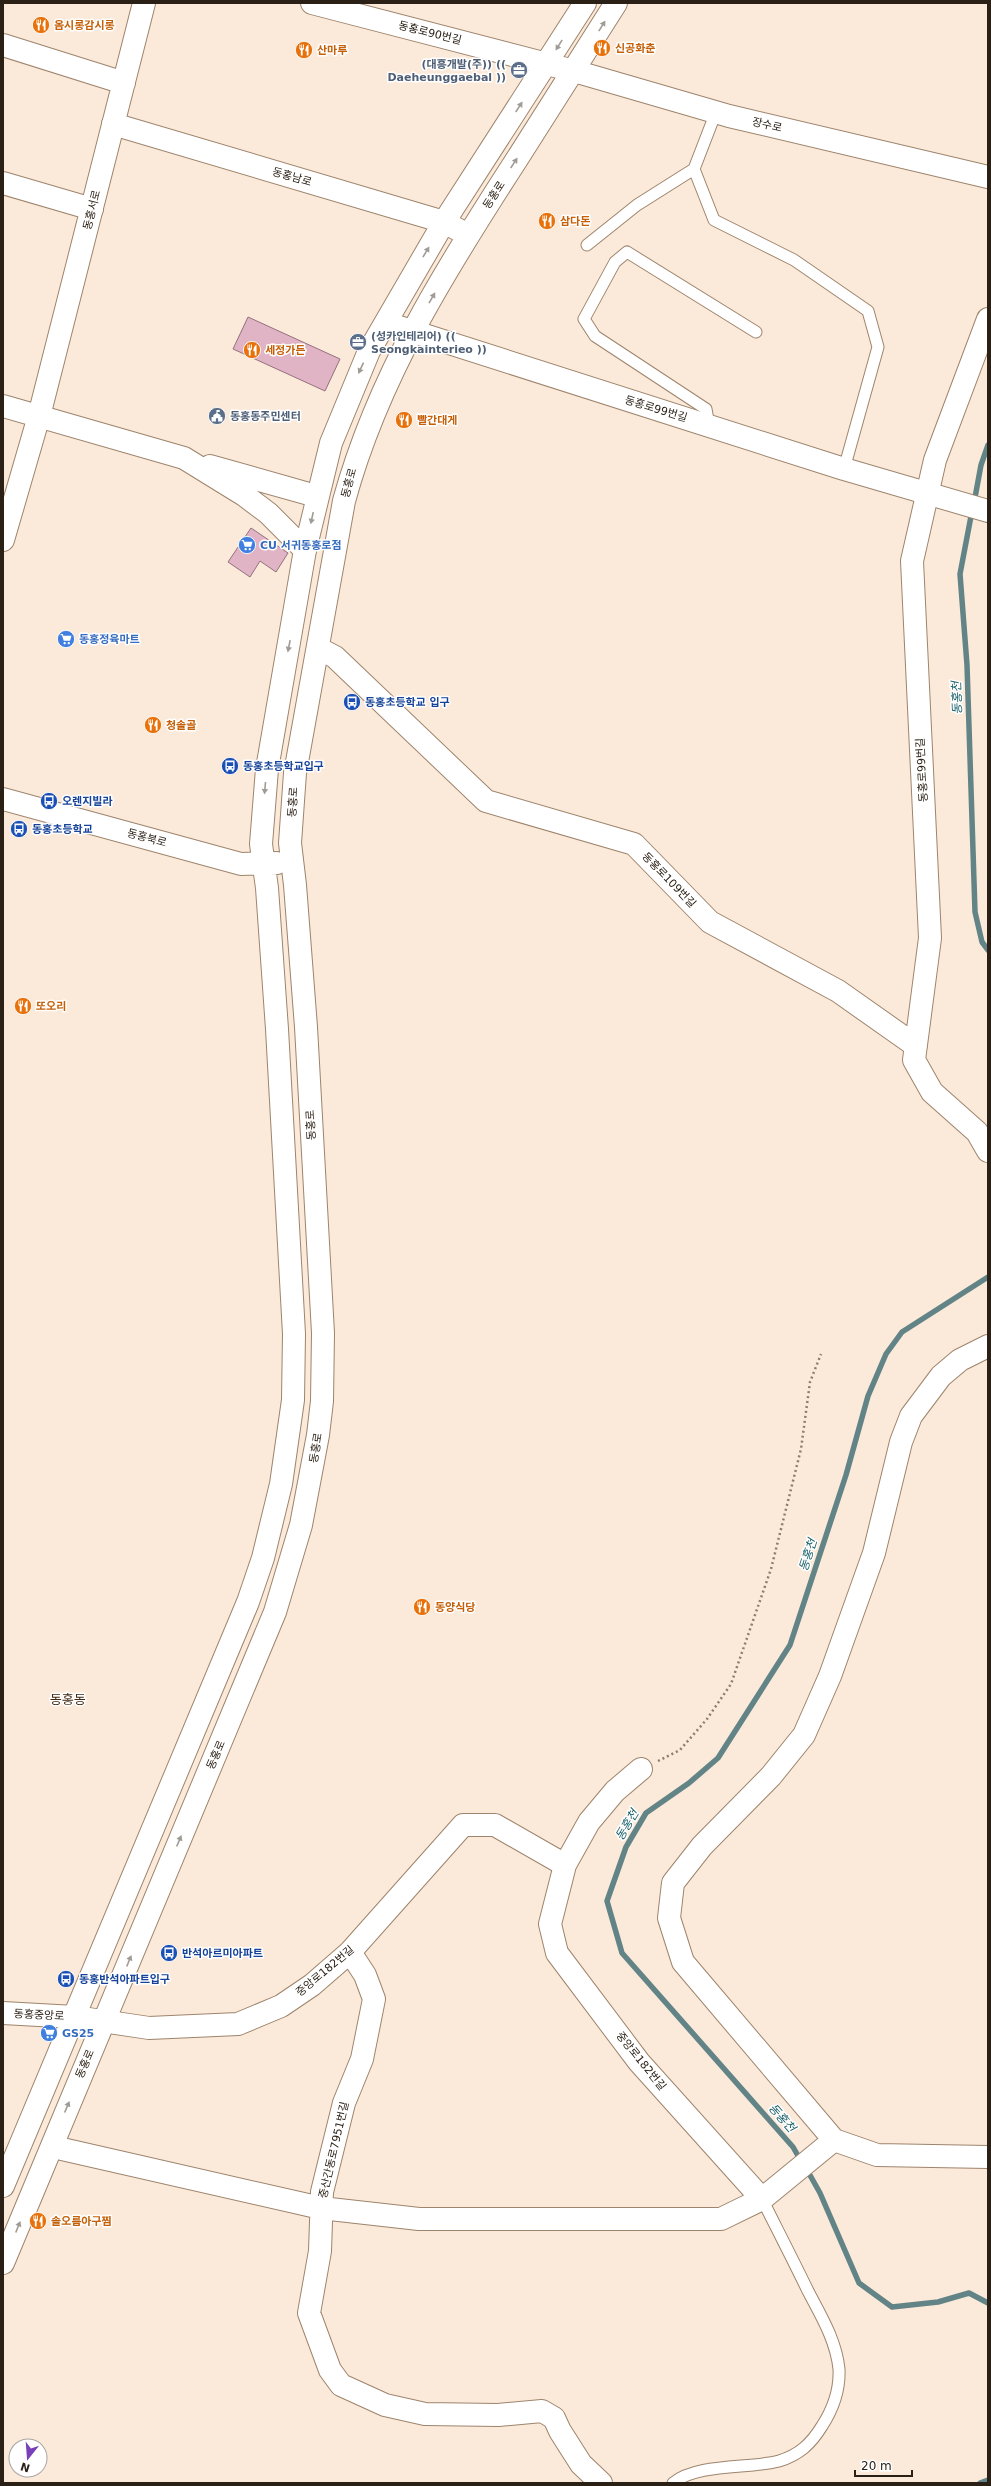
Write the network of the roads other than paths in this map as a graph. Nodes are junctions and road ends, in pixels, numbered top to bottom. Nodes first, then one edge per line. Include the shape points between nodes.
1 (144, 3) edge
2 (315, 3) edge
3 (585, 3) edge
4 (616, 3) edge
5 (3, 45) edge
6 (547, 64) junction
7 (574, 71) junction
8 (124, 83) junction
9 (716, 112) junction
10 (114, 124) junction
11 (694, 169) junction
12 (988, 178) edge
13 (3, 183) edge
14 (92, 209) junction
15 (444, 222) junction
16 (468, 235) junction
17 (587, 245) dead end
18 (988, 319) edge
19 (385, 321) junction
20 (413, 332) junction
21 (756, 332) dead end
22 (3, 406) edge
23 (39, 416) junction
24 (709, 426) junction
25 (184, 458) junction
26 (844, 469) junction
27 (316, 496) junction
28 (937, 497) junction
29 (988, 512) edge
30 (3, 540) edge
31 (305, 550) junction
32 (318, 648) junction
33 (3, 799) edge
34 (292, 862) junction
35 (264, 864) junction
36 (916, 1046) junction
37 (988, 1151) edge
38 (988, 1346) edge
39 (641, 1769) road end
40 (565, 1865) junction
41 (350, 1952) junction
42 (3, 2013) edge
43 (75, 2017) junction
44 (104, 2022) junction
45 (834, 2140) junction
46 (62, 2149) dead end
47 (988, 2157) edge
48 (3, 2186) edge
49 (769, 2192) junction
50 (321, 2208) junction
51 (3, 2263) edge
52 (601, 2483) edge
53 (673, 2483) edge

1 - 8 street, 동홍서로
2 - 6 street, 동홍로90번길
3 -> 6 street
7 -> 4 street, 동홍로
5 - 8 street
6 - 7 street, 장수로
15 -> 6 street
7 - 9 street, 장수로
16 -> 7 street, 동홍로
8 - 10 street, 동홍서로
9 - 11 lane
9 - 12 street, 장수로
10 - 14 street, 동홍서로
10 - 15 street, 동홍남로
11 - 17 lane via 637,205
11 - 26 lane via 714,220 794,260 868,311 878,347
13 - 14 street
14 - 23 street, 동홍서로
15 - 16 street, 동홍남로
19 -> 15 street
20 -> 16 street, 동홍로
18 - 28 street via 935,460
19 - 20 street, 동홍로99번길
19 -> 27 street via 349,396 331,443
20 - 24 street, 동홍로99번길
20 - 32 street, 동홍로 via 375,406 350,477
21 - 24 lane via 627,252 615,262 584,319 595,336 706,408
22 - 23 street
23 - 25 street
23 - 30 street, 동홍서로
24 - 26 street, 동홍로99번길
25 - 27 street
25 - 31 street via 268,513
26 - 28 street, 동홍로99번길
27 -> 31 street
28 - 29 street
28 - 36 street, 동홍로99번길 via 912,561 930,938
31 -> 35 street via 267,769 261,844
32 - 34 street, 동홍로 via 295,773 290,843
32 - 36 street, 동홍로109번길 via 335,657 486,801 634,844 710,922 838,991
33 - 35 street, 동홍북로 via 241,864
34 - 35 street, 동홍북로
44 -> 34 street, 동홍로 via 275,1612 301,1526 318,1435 322,1401 323,1333 306,1027
35 - 43 street via 277,1029 294,1334 290,1431 273,1519 248,1602
36 - 37 street via 914,1060 932,1092 977,1132
38 - 45 street via 960,1360 941,1376 911,1416 901,1442 874,1553 830,1676 804,1735 771,1776 697,1852 673,1883 669,1918 683,1962
39 - 40 street, 중앙로182번길 via 615,1791 589,1822
40 - 41 street, 중앙로182번길 via 495,1825 463,1825
40 - 49 street, 중앙로182번길 via 550,1924 558,1953 639,2062
41 - 44 street, 중앙로182번길 via 281,2006 238,2024 149,2028
41 - 50 street, 중산간동로7951번길 via 365,1975 374,1999 362,2059 344,2103 322,2192
42 - 43 street, 동홍중앙로
43 - 44 street, 중앙로182번길
43 - 48 street
51 -> 44 street, 동홍로
45 - 47 street via 877,2155
45 - 49 street
46 - 50 street
49 - 50 street via 720,2219 419,2219
49 - 53 lane via 834,2342 839,2370 837,2394 821,2428 810,2443 796,2455 777,2462 730,2466 681,2476
50 - 52 street, 중산간동로7951번길 via 320,2251 309,2313 330,2370 341,2385 385,2405 425,2414 498,2416 542,2411 554,2418 581,2464

